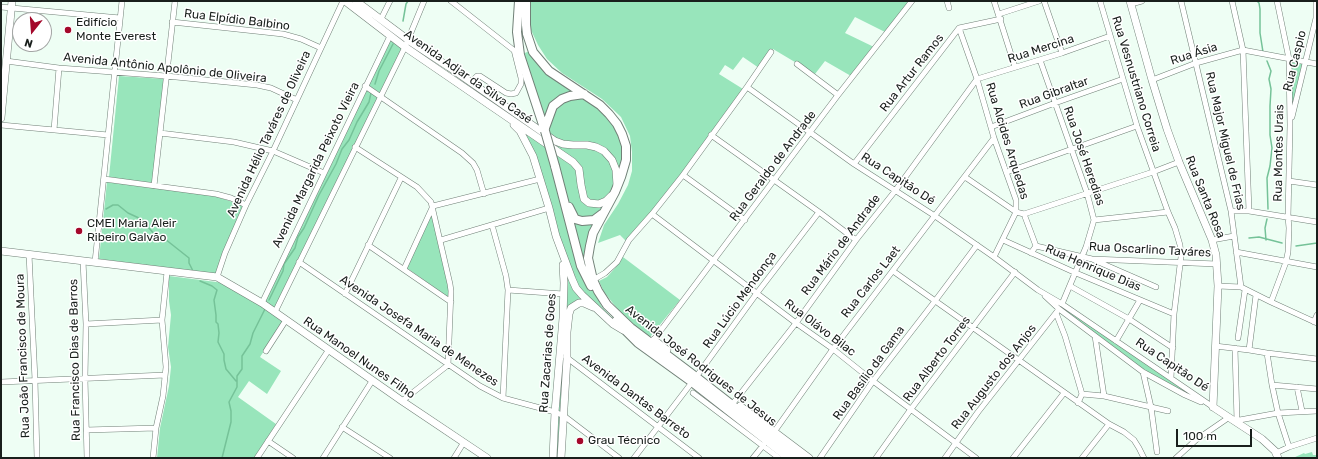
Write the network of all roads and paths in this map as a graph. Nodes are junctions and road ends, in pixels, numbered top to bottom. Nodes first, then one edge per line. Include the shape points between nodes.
1 (122, 1) edge
2 (175, 1) edge
3 (344, 1) edge
4 (356, 1) edge
5 (390, 1) edge
6 (424, 1) edge
7 (451, 1) edge
8 (519, 1) edge
9 (526, 1) edge
10 (912, 1) edge
11 (947, 1) edge
12 (994, 1) edge
13 (1039, 1) edge
14 (1044, 1) edge
15 (1100, 1) edge
16 (1142, 1) edge
17 (1181, 1) edge
18 (1232, 1) edge
19 (1277, 1) edge
20 (1316, 1) edge
21 (1131, 3) edge
22 (11, 5) edge
23 (1, 7) edge
24 (949, 8) dead end
25 (1000, 16) junction
26 (120, 18) junction
27 (381, 19) junction
28 (172, 22) junction
29 (959, 28) junction
30 (390, 36) junction
31 (1110, 36) junction
32 (406, 43) junction
33 (321, 48) junction
34 (1243, 50) junction
35 (517, 52) junction
36 (771, 52) dead end
37 (1062, 53) junction
38 (1289, 59) junction
39 (1040, 60) junction
40 (4, 61) edge
41 (1305, 62) junction
42 (1196, 63) junction
43 (797, 64) dead end
44 (1317, 64) edge
45 (59, 68) junction
46 (1015, 68) junction
47 (115, 72) junction
48 (166, 76) junction
49 (1123, 79) junction
50 (977, 80) junction
51 (1152, 80) junction
52 (471, 82) junction
53 (365, 86) junction
54 (747, 87) junction
55 (584, 94) junction
56 (381, 95) junction
57 (838, 95) junction
58 (297, 100) junction
59 (1055, 103) junction
60 (499, 111) junction
61 (1, 118) edge
62 (1, 125) edge
63 (1290, 125) junction
64 (991, 126) junction
65 (1137, 126) junction
66 (54, 130) junction
67 (545, 130) junction
68 (810, 132) junction
69 (160, 133) junction
70 (108, 135) junction
71 (711, 135) junction
72 (994, 138) junction
73 (355, 147) junction
74 (1071, 149) junction
75 (273, 151) junction
76 (1179, 162) junction
77 (854, 164) junction
78 (1007, 172) junction
79 (1153, 172) junction
80 (324, 173) junction
81 (683, 175) junction
82 (965, 177) junction
83 (401, 178) junction
84 (104, 179) junction
85 (540, 179) junction
86 (774, 180) junction
87 (1289, 181) junction
88 (1317, 184) edge
89 (154, 186) junction
90 (616, 190) junction
91 (895, 191) junction
92 (1087, 193) junction
93 (484, 194) junction
94 (564, 198) junction
95 (246, 205) junction
96 (432, 206) junction
97 (549, 208) junction
98 (607, 209) junction
99 (1231, 211) junction
100 (1248, 211) junction
101 (819, 212) junction
102 (1016, 212) junction
103 (1168, 212) junction
104 (652, 214) junction
105 (1024, 214) junction
106 (935, 216) junction
107 (1288, 218) junction
108 (745, 220) junction
109 (1094, 220) junction
110 (1317, 222) edge
111 (492, 225) junction
112 (1234, 236) junction
113 (441, 240) junction
114 (856, 240) junction
115 (1003, 240) junction
116 (1212, 240) junction
117 (368, 245) junction
118 (977, 245) junction
119 (1036, 246) junction
120 (560, 250) junction
121 (1, 251) edge
122 (1236, 252) junction
123 (1031, 253) junction
124 (29, 254) junction
125 (1082, 256) junction
126 (994, 257) junction
127 (1092, 259) junction
128 (714, 260) junction
129 (83, 261) junction
130 (95, 262) junction
131 (298, 262) junction
132 (1286, 262) junction
133 (1180, 263) junction
134 (1217, 264) junction
135 (1317, 267) edge
136 (404, 269) junction
137 (893, 271) junction
138 (167, 272) junction
139 (1015, 272) junction
140 (1076, 273) junction
141 (217, 277) junction
142 (593, 280) junction
143 (1070, 286) junction
144 (1218, 286) junction
145 (1156, 287) dead end
146 (1243, 289) junction
147 (508, 290) junction
148 (1038, 290) junction
149 (757, 293) junction
150 (345, 294) junction
151 (563, 294) junction
152 (1256, 295) junction
153 (1140, 300) junction
154 (935, 301) junction
155 (451, 302) junction
156 (1271, 302) junction
157 (262, 303) junction
158 (1062, 304) junction
159 (1057, 311) junction
160 (275, 312) junction
161 (602, 313) junction
162 (1174, 314) junction
163 (1317, 315) edge
164 (162, 320) junction
165 (286, 320) junction
166 (1129, 320) junction
167 (796, 322) junction
168 (1316, 322) edge
169 (86, 324) junction
170 (973, 328) junction
171 (627, 333) junction
172 (1094, 336) junction
173 (1238, 338) dead end
174 (1116, 340) junction
175 (653, 342) junction
176 (1215, 346) junction
177 (1173, 348) junction
178 (1235, 348) junction
179 (833, 349) junction
180 (328, 350) junction
181 (1249, 350) junction
182 (266, 351) dead end
183 (560, 353) junction
184 (1267, 353) junction
185 (567, 358) junction
186 (1317, 359) edge
187 (1018, 360) junction
188 (448, 365) junction
189 (1143, 372) junction
190 (165, 375) junction
191 (85, 378) junction
192 (695, 378) junction
193 (1171, 378) junction
194 (35, 380) junction
195 (372, 381) junction
196 (873, 381) junction
197 (1, 382) edge
198 (1272, 385) junction
199 (1297, 387) junction
200 (1317, 389) edge
201 (693, 393) dead end
202 (1064, 393) junction
203 (1082, 394) junction
204 (1104, 396) junction
205 (503, 398) junction
206 (402, 401) junction
207 (734, 402) junction
208 (1078, 403) junction
209 (1151, 407) junction
210 (1213, 407) junction
211 (911, 409) junction
212 (1168, 411) dead end
213 (1302, 411) junction
214 (1317, 411) edge
215 (556, 412) junction
216 (1278, 413) junction
217 (564, 416) junction
218 (1233, 420) junction
219 (1109, 424) junction
220 (658, 426) junction
221 (342, 427) junction
222 (156, 428) junction
223 (86, 430) junction
224 (1317, 438) edge
225 (769, 439) junction
226 (268, 441) junction
227 (464, 442) junction
228 (956, 443) junction
229 (1289, 447) junction
230 (1157, 452) dead end
231 (1277, 455) edge
232 (37, 458) edge
233 (87, 458) edge
234 (153, 458) edge
235 (257, 458) edge
236 (293, 458) edge
237 (323, 458) edge
238 (390, 458) edge
239 (454, 458) edge
240 (487, 458) edge
241 (553, 458) edge
242 (561, 458) edge
243 (619, 458) edge
244 (634, 458) edge
245 (699, 458) edge
246 (753, 458) edge
247 (779, 458) edge
248 (789, 458) edge
249 (800, 458) edge
250 (808, 458) edge
251 (820, 458) edge
252 (876, 458) edge
253 (944, 458) edge
254 (976, 458) edge
255 (1013, 458) edge
256 (1082, 458) edge
257 (1144, 458) edge
258 (1176, 458) edge

1 - 26 street
2 - 28 street
3 - 30 street, Avenida Adjar da Silva Casé
3 - 33 street, Avenida Hélio Taváres de Oliveira
4 - 27 street, Avenida Adjar da Silva Casé
5 - 27 street
6 - 32 street
7 - 35 street
8 - 35 main road, Avenida José Rodrigues de Jesus
9 - 55 main road, Avenida José Rodrigues de Jesus via 527,34 533,52 549,71
10 - 57 street, Rua Geraldo de Andrade
11 - 24 street
12 - 25 street
13 - 25 street, Rua Artur Ramos
14 - 37 street
15 - 31 street, Rua Vesnustriano Correia
16 - 21 street
17 - 42 street, Rua Major Miguel de Frias
18 - 34 street
19 - 38 street, Rua Montes Urais
20 - 41 street, Rua Caspio via 1317,14
21 - 51 street, Rua Santa Rosa
22 - 23 street
22 - 26 street
22 - 40 street
25 - 29 street, Rua Artur Ramos
25 - 46 street
26 - 47 street
27 - 32 street, Avenida Adjar da Silva Casé
28 - 33 street, Rua Elpídio Balbino via 283,34
28 - 48 street
29 - 50 street, Rua Alcides Arquedas
29 - 77 street, Rua Artur Ramos
30 - 32 street, Avenida Adjar da Silva Casé
30 - 53 street, Avenida Margarida Peixoto Vieira
31 - 37 street, Rua Mercina
31 - 49 street, Rua Vesnustriano Correia
32 - 52 street, Avenida Adjar da Silva Casé
32 - 56 street
32 - 60 street, Avenida Adjar da Silva Casé
33 - 58 street, Avenida Hélio Taváres de Oliveira
34 - 38 street
34 - 42 street, Rua Ásia
34 - 100 street
35 - 52 street via 521,84 516,93 506,93 480,76
35 - 67 main road, Avenida José Rodrigues de Jesus
36 - 54 street
37 - 39 street, Rua Mercina
38 - 41 street
38 - 63 street, Rua Montes Urais
39 - 46 street, Rua Mercina
39 - 59 street, Rua José Heredias
40 - 45 street, Avenida Antônio Apolônio de Oliveira
40 - 61 street
41 - 44 street
41 - 63 street, Rua Caspio
42 - 51 street, Rua Ásia
42 - 99 street, Rua Major Miguel de Frias
43 - 57 street
45 - 47 street, Avenida Antônio Apolônio de Oliveira
45 - 66 street
46 - 50 street, Rua Mercina
47 - 48 street, Avenida Antônio Apolônio de Oliveira
47 - 70 street
48 - 58 street, Avenida Antônio Apolônio de Oliveira via 271,88
48 - 69 street
49 - 59 street, Rua Gibraltar
49 - 65 street, Rua Vesnustriano Correia
50 - 64 street, Rua Alcides Arquedas
50 - 91 street, Rua Mário de Andrade
51 - 76 street, Rua Santa Rosa
52 - 90 street, Avenida Adjar da Silva Casé via 555,141 587,145 604,151 616,170
53 - 56 street
53 - 80 street, Avenida Margarida Peixoto Vieira
54 - 68 street, Rua Capitão Dé
54 - 71 street
55 - 67 main road via 562,99 553,106
55 - 90 main road, Avenida José Rodrigues de Jesus via 609,114 617,124 626,146 626,160
56 - 73 street
56 - 93 street via 473,163
57 - 68 street, Rua Geraldo de Andrade
58 - 75 street, Avenida Hélio Taváres de Oliveira
59 - 64 street, Rua Gibraltar
59 - 74 street, Rua José Heredias
60 - 85 street via 520,131 533,156
60 - 90 street, Avenida Adjar da Silva Casé via 569,160 579,170 584,199 589,203 604,203
62 - 66 street
63 - 87 street, Rua Montes Urais
64 - 72 street, Rua Alcides Arquedas
65 - 74 street
65 - 79 street, Rua Vesnustriano Correia
66 - 70 street
67 - 94 main road, Avenida José Rodrigues de Jesus, bridge
68 - 77 street, Rua Capitão Dé
68 - 86 street, Rua Geraldo de Andrade
69 - 75 street via 234,142
69 - 89 street
70 - 84 street
71 - 81 street
71 - 86 street
72 - 78 street, Rua Alcides Arquedas
72 - 82 street, Rua Carlos Laet
73 - 83 street
73 - 131 street
74 - 78 street
74 - 92 street, Rua José Heredias
75 - 80 street
75 - 95 street, Avenida Hélio Taváres de Oliveira
76 - 79 street
76 - 116 street, Rua Santa Rosa
77 - 91 street, Rua Capitão Dé
78 - 102 street, Rua Alcides Arquedas via 1016,200
79 - 92 street
79 - 103 street, Rua Vesnustriano Correia
80 - 157 street, Avenida Margarida Peixoto Vieira
81 - 104 street
81 - 108 street
82 - 102 street
82 - 106 street, Rua Carlos Laet
83 - 96 street via 423,192
83 - 117 street
84 - 89 street
84 - 130 street
85 - 93 street
85 - 97 street
86 - 101 street
86 - 108 street, Rua Geraldo de Andrade
87 - 88 street
87 - 107 street, Rua Montes Urais
89 - 95 street via 216,194
90 - 98 main road, Avenida José Rodrigues de Jesus
91 - 106 street, Rua Capitão Dé
91 - 114 street, Rua Mário de Andrade
92 - 105 street
92 - 109 street, Rua José Heredias
93 - 96 street
94 - 98 main road via 575,219 582,221 594,220
94 - 171 main road, Avenida José Rodrigues de Jesus via 581,266 602,307
95 - 141 street, Avenida Hélio Taváres de Oliveira
96 - 113 street
96 - 136 street
97 - 111 street
97 - 120 street
98 - 142 main road, Avenida José Rodrigues de Jesus via 590,246 588,258
99 - 100 street
99 - 112 street, Rua Major Miguel de Frias
100 - 107 street
101 - 114 street
101 - 149 street, Rua Lúcio Mendonça
102 - 105 street
102 - 115 street, Rua Alcides Arquedas
103 - 109 street
103 - 133 street, Rua Vesnustriano Correia via 1180,245
104 - 128 street, Rua Olávo Bilac
104 - 142 street via 629,240 617,262
105 - 119 street
106 - 118 street, Rua Capitão Dé
106 - 137 street, Rua Carlos Laet
107 - 110 street
107 - 132 street, Rua Montes Urais via 1289,242
108 - 128 street, Rua Geraldo de Andrade
109 - 125 street, Rua José Heredias
111 - 113 street
111 - 147 street
112 - 116 street
112 - 122 street, Rua Major Miguel de Frias
113 - 155 street
114 - 167 street, Rua Mário de Andrade
115 - 123 street, Rua Henrique Dias
115 - 126 street, Rua Alcides Arquedas
116 - 134 street, Rua Santa Rosa
117 - 136 street
117 - 150 street
118 - 126 street, Rua Capitão Dé
118 - 154 street, Rua Basílio da Gama
119 - 123 street
119 - 125 street, Rua Oscarlino Taváres
120 - 151 street, Rua Zacarias de Goes via 564,271
120 - 161 street via 576,288
121 - 124 street
122 - 132 street
122 - 146 street, Rua Major Miguel de Frias
123 - 140 street, Rua Henrique Dias
124 - 129 street
124 - 194 street, Rua João Francisco de Moura
125 - 127 street, Rua Oscarlino Taváres
125 - 140 street, Rua José Heredias
126 - 139 street, Rua Capitão Dé
127 - 133 street, Rua Oscarlino Taváres
127 - 145 street
128 - 149 street, Rua Olávo Bilac
128 - 175 street, Rua Geraldo de Andrade
129 - 130 street
129 - 169 street, Rua Francisco Dias de Barros
130 - 138 street
131 - 150 street, Avenida Josefa Maria de Menezes
131 - 160 street
132 - 135 street
132 - 156 street, Rua Montes Urais
133 - 134 street, Rua Oscarlino Taváres
133 - 162 street, Rua Vesnustriano Correia
134 - 144 street, Rua Santa Rosa
136 - 155 street
137 - 154 street
137 - 179 street, Rua Carlos Laet
138 - 141 street
138 - 164 street
139 - 148 street, Rua Capitão Dé
139 - 170 street, Rua Alberto Torres
140 - 143 street, Rua José Heredias
140 - 153 street, Rua Henrique Dias
141 - 157 street, Rua Manoel Nunes Filho
142 - 175 main road, Avenida José Rodrigues de Jesus via 607,305 631,328
143 - 158 street, Rua José Heredias
143 - 166 street
144 - 146 street
144 - 176 street, Rua Santa Rosa
146 - 152 street
146 - 173 street, Rua Major Miguel de Frias
147 - 151 street
147 - 205 street
148 - 158 street, Rua Capitão Dé
148 - 159 street, Rua Capitão Dé
149 - 167 street, Rua Olávo Bilac
149 - 192 street, Rua Lúcio Mendonça
150 - 188 street, Avenida Josefa Maria de Menezes
151 - 183 street, Rua Zacarias de Goes
152 - 156 street
152 - 181 street
153 - 162 street, Rua Henrique Dias
153 - 166 street
154 - 170 street
154 - 196 street, Rua Basílio da Gama
155 - 188 street
156 - 168 street
157 - 160 street, Rua Manoel Nunes Filho
158 - 174 street, Rua Capitão Dé
159 - 172 street, Rua Capitão Dé
159 - 187 street, Rua Augusto dos Anjos
159 - 203 street
160 - 165 street, Rua Manoel Nunes Filho
161 - 171 street
161 - 185 street, Rua Zacarias de Goes via 581,302 571,308 568,318
162 - 177 street, Rua Vesnustriano Correia
163 - 168 street
164 - 169 street
164 - 190 street
165 - 180 street, Rua Manoel Nunes Filho
165 - 182 street
166 - 174 street
166 - 177 street
167 - 179 street, Rua Olávo Bilac
167 - 207 street, Rua Mário de Andrade
169 - 191 street, Rua Francisco Dias de Barros
170 - 187 street
170 - 211 street, Rua Alberto Torres
171 - 192 main road, Avenida José Rodrigues de Jesus via 638,343
172 - 189 street, Rua Capitão Dé
172 - 204 street
174 - 193 street, Rua Capitão Dé
175 - 192 main road, Avenida José Rodrigues de Jesus
176 - 178 street
176 - 210 street, Rua Santa Rosa
177 - 193 street, Rua Vesnustriano Correia
178 - 181 street
178 - 218 street
179 - 196 street, Rua Olávo Bilac
179 - 225 street, Rua Carlos Laet
180 - 195 street, Rua Manoel Nunes Filho
180 - 226 street
181 - 184 street
183 - 185 street, Avenida Dantas Barreto
183 - 215 street, Rua Zacarias de Goes
184 - 186 street
184 - 198 street
185 - 217 street, Rua Zacarias de Goes
185 - 220 street, Avenida Dantas Barreto
187 - 202 street
187 - 228 street, Rua Augusto dos Anjos
188 - 205 street, Avenida Josefa Maria de Menezes
188 - 206 street
189 - 209 street
189 - 210 street, Rua Capitão Dé
190 - 191 street
190 - 222 street
191 - 194 street
191 - 223 street, Rua Francisco Dias de Barros
192 - 207 street, Avenida José Rodrigues de Jesus
192 - 220 street, Rua Lúcio Mendonça
192 - 225 main road, Avenida José Rodrigues de Jesus
193 - 210 street, Rua Capitão Dé
194 - 197 street
194 - 232 street, Rua João Francisco de Moura
195 - 206 street, Rua Manoel Nunes Filho
195 - 221 street
196 - 211 street, Rua Olávo Bilac
196 - 251 street, Rua Basílio da Gama
198 - 199 street
198 - 216 street
199 - 200 street
199 - 213 street
201 - 225 street, Avenida José Rodrigues de Jesus
202 - 208 street
202 - 255 street
203 - 204 street
203 - 208 street
204 - 209 street
205 - 215 street, Avenida Josefa Maria de Menezes
206 - 227 street, Rua Manoel Nunes Filho
207 - 225 street, Avenida José Rodrigues de Jesus
208 - 219 street
209 - 212 street
209 - 230 street
210 - 218 street, Rua Capitão Dé
211 - 228 street, Rua Olávo Bilac
211 - 252 street, Rua Alberto Torres
213 - 214 street
213 - 216 street
215 - 217 street, Avenida Josefa Maria de Menezes
215 - 241 street, Rua Zacarias de Goes
216 - 218 street
216 - 229 street
217 - 242 street, Rua Zacarias de Goes
217 - 243 street, Avenida Josefa Maria de Menezes
218 - 231 street, Rua Capitão Dé via 1262,439
218 - 258 street via 1196,440
219 - 256 street
219 - 257 street via 1130,436
220 - 244 street, Rua Lúcio Mendonça
220 - 245 street, Avenida Dantas Barreto
221 - 237 street
221 - 238 street
222 - 223 street
222 - 234 street
223 - 233 street, Rua Francisco Dias de Barros
224 - 229 street
225 - 246 street, Rua Carlos Laet
225 - 247 street
225 - 248 main road, Avenida José Rodrigues de Jesus
225 - 249 main road, Avenida José Rodrigues de Jesus
225 - 250 street, Avenida José Rodrigues de Jesus
226 - 235 street
226 - 236 street
227 - 239 street
227 - 240 street, Rua Manoel Nunes Filho
228 - 253 street, Rua Augusto dos Anjos
228 - 254 street, Rua Olávo Bilac
229 - 231 street

